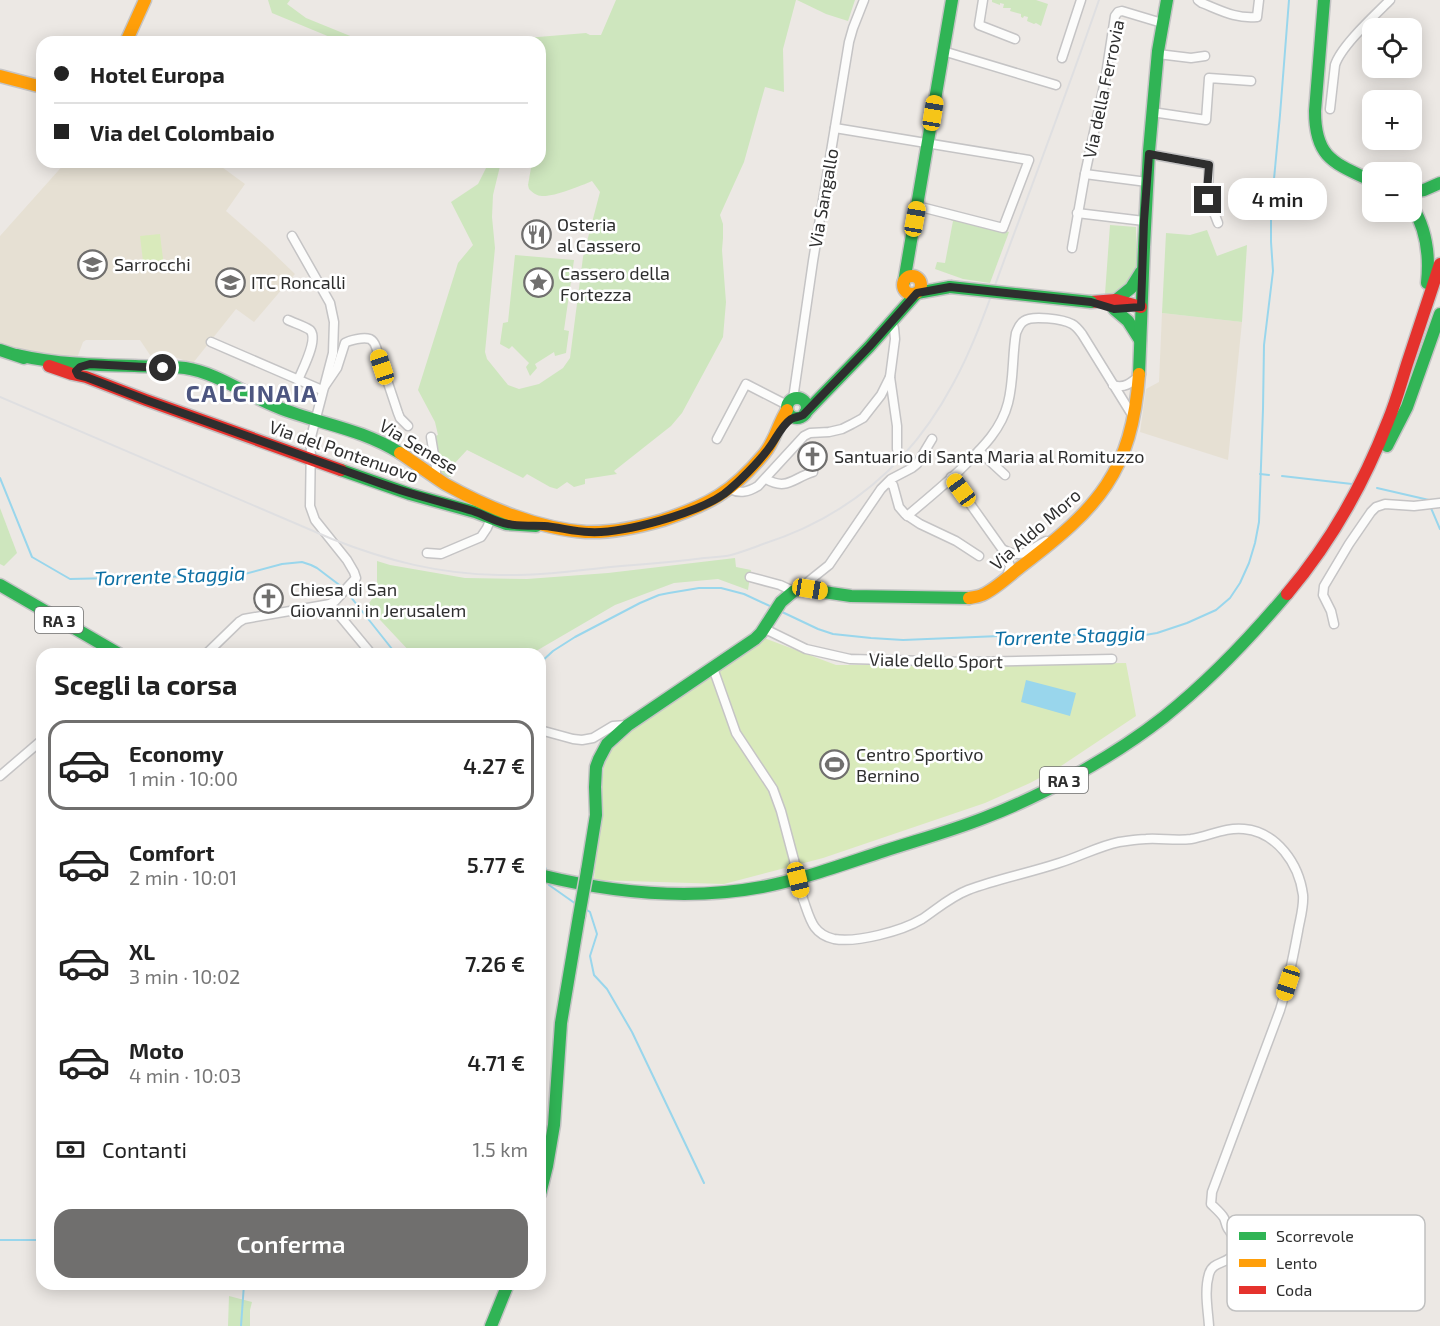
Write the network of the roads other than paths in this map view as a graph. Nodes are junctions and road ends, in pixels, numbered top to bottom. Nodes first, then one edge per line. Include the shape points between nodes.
1 (145, 0) edge
2 (864, 0) edge
3 (952, 0) edge
4 (983, 0) edge
5 (1081, 0) edge
6 (1167, 0) edge
7 (1198, 0) edge
8 (1259, 0) edge
9 (1324, 0) edge
10 (1389, 0) edge
11 (1162, 23) junction
12 (129, 36) edge
13 (1015, 39) dead end
14 (943, 51) junction
15 (1158, 54) junction
16 (1205, 56) dead end
17 (1062, 58) dead end
18 (0, 76) edge
19 (1251, 81) dead end
20 (36, 85) edge
21 (1056, 85) dead end
22 (1330, 110) dead end
23 (1152, 112) junction
24 (835, 128) junction
25 (928, 143) junction
26 (1149, 154) junction
27 (1085, 174) junction
28 (1362, 176) edge
29 (1147, 182) junction
30 (1440, 183) edge
31 (1422, 190) edge
32 (917, 206) junction
33 (1077, 213) junction
34 (1144, 221) junction
35 (1420, 222) edge
36 (1218, 223) dead end
37 (292, 236) dead end
38 (910, 247) junction
39 (1072, 248) dead end
40 (1440, 264) edge
41 (1143, 268) junction
42 (903, 284) junction
43 (918, 286) junction
44 (1440, 290) edge
45 (1115, 305) junction
46 (1141, 307) junction
47 (1440, 314) edge
48 (288, 320) dead end
49 (891, 322) junction
50 (1140, 340) junction
51 (211, 342) dead end
52 (0, 350) edge
53 (17, 355) junction
54 (90, 364) junction
55 (78, 375) junction
56 (1139, 376) junction
57 (890, 377) junction
58 (298, 380) junction
59 (1113, 385) junction
60 (322, 390) junction
61 (1394, 405) junction
62 (795, 408) junction
63 (1135, 419) junction
64 (315, 420) junction
65 (408, 426) dead end
66 (431, 437) dead end
67 (717, 439) dead end
68 (932, 439) dead end
69 (897, 449) dead end
70 (979, 451) junction
71 (1383, 454) junction
72 (310, 458) junction
73 (813, 472) dead end
74 (1005, 475) dead end
75 (951, 477) junction
76 (436, 478) junction
77 (766, 479) junction
78 (888, 483) junction
79 (730, 489) junction
80 (1440, 503) edge
81 (907, 516) junction
82 (499, 517) junction
83 (1057, 538) junction
84 (1004, 550) junction
85 (427, 553) dead end
86 (979, 556) dead end
87 (750, 577) dead end
88 (1007, 577) junction
89 (0, 585) edge
90 (796, 590) junction
91 (0, 594) edge
92 (332, 603) junction
93 (1334, 624) dead end
94 (766, 626) junction
95 (94, 648) edge
96 (109, 648) edge
97 (212, 648) edge
98 (367, 648) edge
99 (1112, 659) dead end
100 (713, 668) junction
101 (628, 724) junction
102 (546, 732) edge
103 (36, 745) edge
104 (0, 776) edge
105 (546, 877) edge
106 (546, 885) edge
107 (572, 888) junction
108 (546, 1173) edge
109 (1227, 1229) edge
110 (1227, 1260) edge
111 (506, 1290) edge
112 (492, 1326) edge
113 (1209, 1326) edge

1 - 12 main road
2 - 24 street, Via Sangallo via 851,36
3 - 14 main road
4 - 13 street via 979,25
5 - 17 street
6 - 11 main road, Via Aldo Moro
7 - 8 street via 1246,18 1257,17
9 - 28 main road via 1314,129 1328,157
10 - 22 street via 1336,60
11 - 15 main road, Via Aldo Moro
11 - 27 street, Via della Ferrovia via 1122,11 1115,16
14 - 21 street
14 - 25 main road
15 - 16 street
15 - 23 main road, Via Aldo Moro
18 - 20 main road
19 - 23 street via 1209,78 1206,120
23 - 26 main road, Via Aldo Moro
24 - 25 street
24 - 62 street, Via Sangallo via 811,271
25 - 32 main road
25 - 32 street via 1029,159 1003,228
26 - 29 main road, Via Aldo Moro
26 - 36 street via 1209,165 1208,197
27 - 29 street, Via della Ferrovia
27 - 33 street, Via della Ferrovia
29 - 34 main road, Via Aldo Moro
30 - 31 main road
32 - 38 main road
33 - 34 street
33 - 39 street, Via della Ferrovia
34 - 41 main road, Via Aldo Moro
35 - 61 main road via 1429,269
37 - 60 street via 328,298 333,314 334,350
38 - 42 main road
38 - 43 main road
40 - 61 main road, RA 3
41 - 45 main road via 1134,286
41 - 46 main road, Via Aldo Moro
42 - 43 main road via 909,276
42 - 49 main road
43 - 45 main road, bridge
43 - 49 main road
44 - 71 main road, RA 3 via 1406,398
45 - 46 main road
45 - 50 main road
46 - 50 main road, Via Aldo Moro
47 - 71 main road via 1404,413
48 - 58 street via 312,332 313,337
49 - 57 street via 895,342
49 - 62 main road via 825,394
50 - 56 main road, Via Aldo Moro
51 - 58 street
52 - 53 main road
53 - 54 main road, Via Senese
53 - 55 main road, Via del Pontenuovo
54 - 55 main road via 78,368
54 - 64 main road, Via Senese via 192,370
55 - 72 main road, Via del Pontenuovo
56 - 59 street via 1130,384
56 - 63 main road, Via Aldo Moro
57 - 69 street
57 - 77 street via 863,418 842,429 807,434
58 - 60 street
59 - 63 street
59 - 70 street via 1076,326 1062,320 1024,320 1016,333 1005,412
60 - 64 street
60 - 65 street via 336,370 345,343 370,339 399,416
61 - 107 main road, RA 3 via 1369,466 1338,523 1269,615 1179,705 1107,756 998,813 763,887 719,893 656,894
62 - 67 street via 746,384
62 - 79 main road, Via Senese via 782,419 764,455
63 - 83 main road, Via Aldo Moro via 1109,483
64 - 72 street
64 - 76 main road, Via Senese via 379,441
66 - 76 street
68 - 78 street via 917,464
70 - 74 street
70 - 75 street
71 - 107 main road, RA 3 via 1339,537 1262,634 1184,710 1110,764 1062,790 1000,820 939,842 812,883 764,894 718,901 655,902
72 - 82 main road, Via del Pontenuovo via 410,494
72 - 92 street via 312,512 355,574 354,581
73 - 77 street via 783,484
75 - 81 street
75 - 84 street
76 - 82 main road, Via Senese
77 - 79 street via 746,492
78 - 81 street via 893,485 899,507
78 - 90 street via 829,565
79 - 82 main road, Via Senese via 673,516 612,531 589,532
80 - 93 street via 1385,504 1371,512 1324,586 1323,595
81 - 86 street
82 - 85 street via 481,537 441,554
83 - 84 street via 1025,554
83 - 88 main road, Via Aldo Moro
84 - 88 street via 1009,564
87 - 90 street
88 - 90 main road, Via Aldo Moro via 985,594 970,598 860,597
89 - 96 main road, RA 3
90 - 94 main road via 782,600
91 - 95 main road, RA 3
92 - 97 street via 240,622
92 - 98 street
94 - 99 street, Viale dello Sport via 806,649 847,658 954,662
94 - 100 main road via 746,646
100 - 101 main road
100 - 109 street, bridge via 736,733 773,789 803,899 820,934 836,939 870,937 905,927 967,890 1116,843 1191,839 1244,829 1260,833 1281,846 1299,880 1302,909 1280,1010 1212,1192 1211,1204 1223,1216
101 - 102 street via 613,726 582,740
101 - 108 main road, bridge via 607,743 595,775 596,815 561,1023 554,1125
103 - 104 street
105 - 107 main road, RA 3
106 - 107 main road, RA 3
110 - 113 street, bridge via 1209,1273
111 - 112 main road

